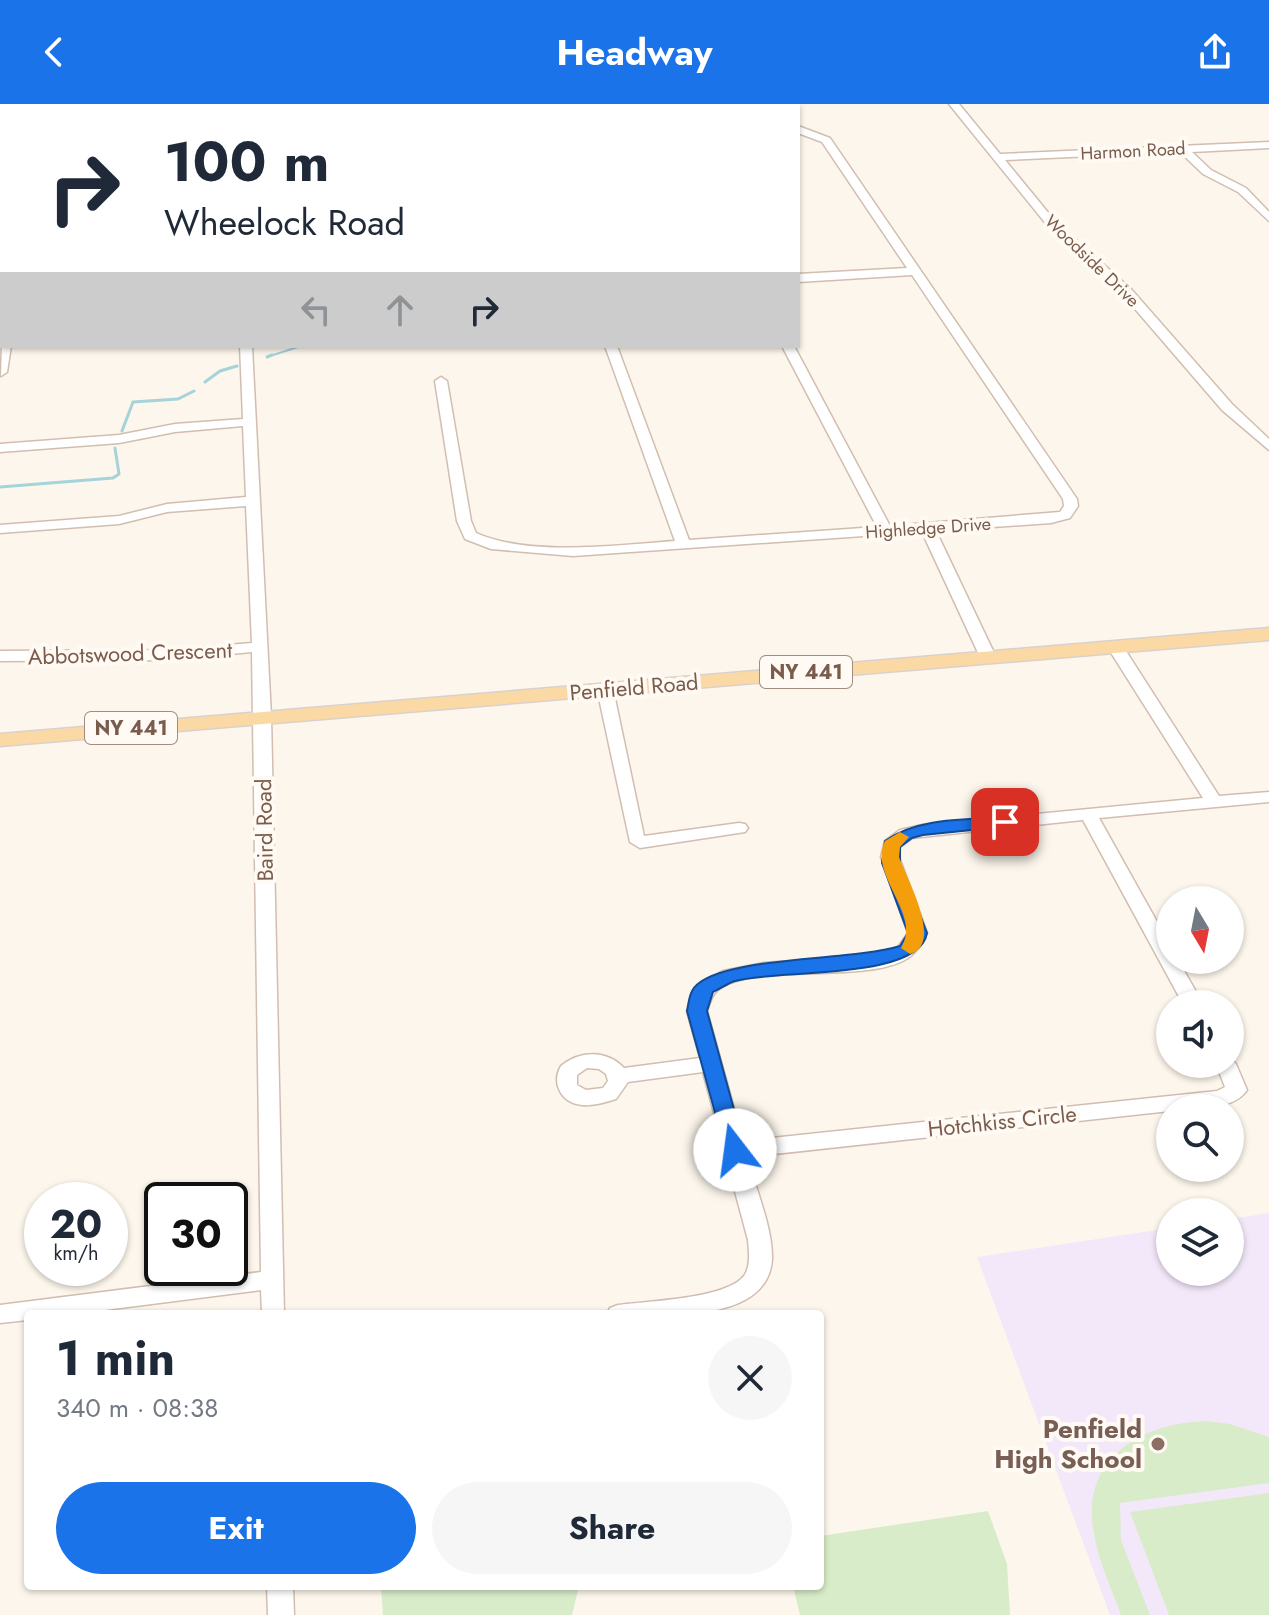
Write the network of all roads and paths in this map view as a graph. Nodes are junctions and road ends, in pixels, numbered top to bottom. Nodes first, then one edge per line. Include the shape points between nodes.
1 (954, 104) edge
2 (800, 130) edge
3 (1269, 145) edge
4 (1183, 149) junction
5 (997, 157) junction
6 (1269, 218) edge
7 (915, 271) junction
8 (800, 278) edge
9 (5, 348) edge
10 (246, 348) edge
11 (612, 348) edge
12 (789, 348) edge
13 (1, 372) edge
14 (441, 381) dead end
15 (249, 422) junction
16 (1269, 446) edge
17 (0, 448) edge
18 (252, 501) junction
19 (927, 528) junction
20 (0, 529) edge
21 (886, 531) junction
22 (684, 545) junction
23 (1269, 634) edge
24 (259, 647) junction
25 (1116, 648) junction
26 (0, 656) edge
27 (988, 657) junction
28 (605, 689) junction
29 (263, 716) junction
30 (0, 740) edge
31 (1269, 797) edge
32 (1214, 802) junction
33 (1088, 814) junction
34 (739, 828) dead end
35 (1185, 990) edge
36 (712, 1064) junction
37 (618, 1076) dead end
38 (1232, 1078) edge
39 (735, 1150) junction
40 (272, 1280) junction
41 (32, 1310) edge
42 (273, 1310) edge
43 (646, 1310) edge
44 (24, 1311) edge
45 (0, 1314) edge
46 (280, 1590) edge
47 (281, 1615) edge

1 - 5 street, Woodside Drive
2 - 7 street, Highledge Drive via 826,140
3 - 4 street, Harmon Road
4 - 5 street, Harmon Road
4 - 6 street via 1207,172 1242,190
5 - 16 street, Woodside Drive via 1064,237 1127,292 1227,407
7 - 8 street
7 - 19 street, Highledge Drive via 1071,506 1065,515 1051,519
9 - 13 street
10 - 15 street, Baird Road
11 - 22 street
12 - 21 street
14 - 22 street, Highledge Drive via 464,521 473,539 573,552
15 - 17 street
15 - 18 street, Baird Road
18 - 20 street via 167,508 119,520
18 - 24 street, Baird Road
19 - 21 street, Highledge Drive
19 - 27 street
21 - 22 street, Highledge Drive
23 - 25 main road, Penfield Road / NY 441
24 - 26 street, Abbotswood Crescent via 166,655
24 - 29 street, Baird Road
25 - 27 main road, Penfield Road / NY 441
25 - 32 street
27 - 28 main road, Penfield Road / NY 441
28 - 29 main road, Penfield Road / NY 441
28 - 34 street via 636,838 640,842
29 - 30 main road, Penfield Road / NY 441
29 - 40 street, Baird Road
31 - 32 street
32 - 33 street
33 - 35 street
33 - 36 street via 922,830 899,838 891,845 890,857 916,924 912,946 888,958 732,975 713,982 697,1003
36 - 37 street
36 - 39 street
38 - 39 street, Hotchkiss Circle via 1237,1090 1221,1098
39 - 43 street via 761,1252 756,1280 730,1298
40 - 41 street
40 - 42 street, Baird Road
44 - 45 street
46 - 47 street

